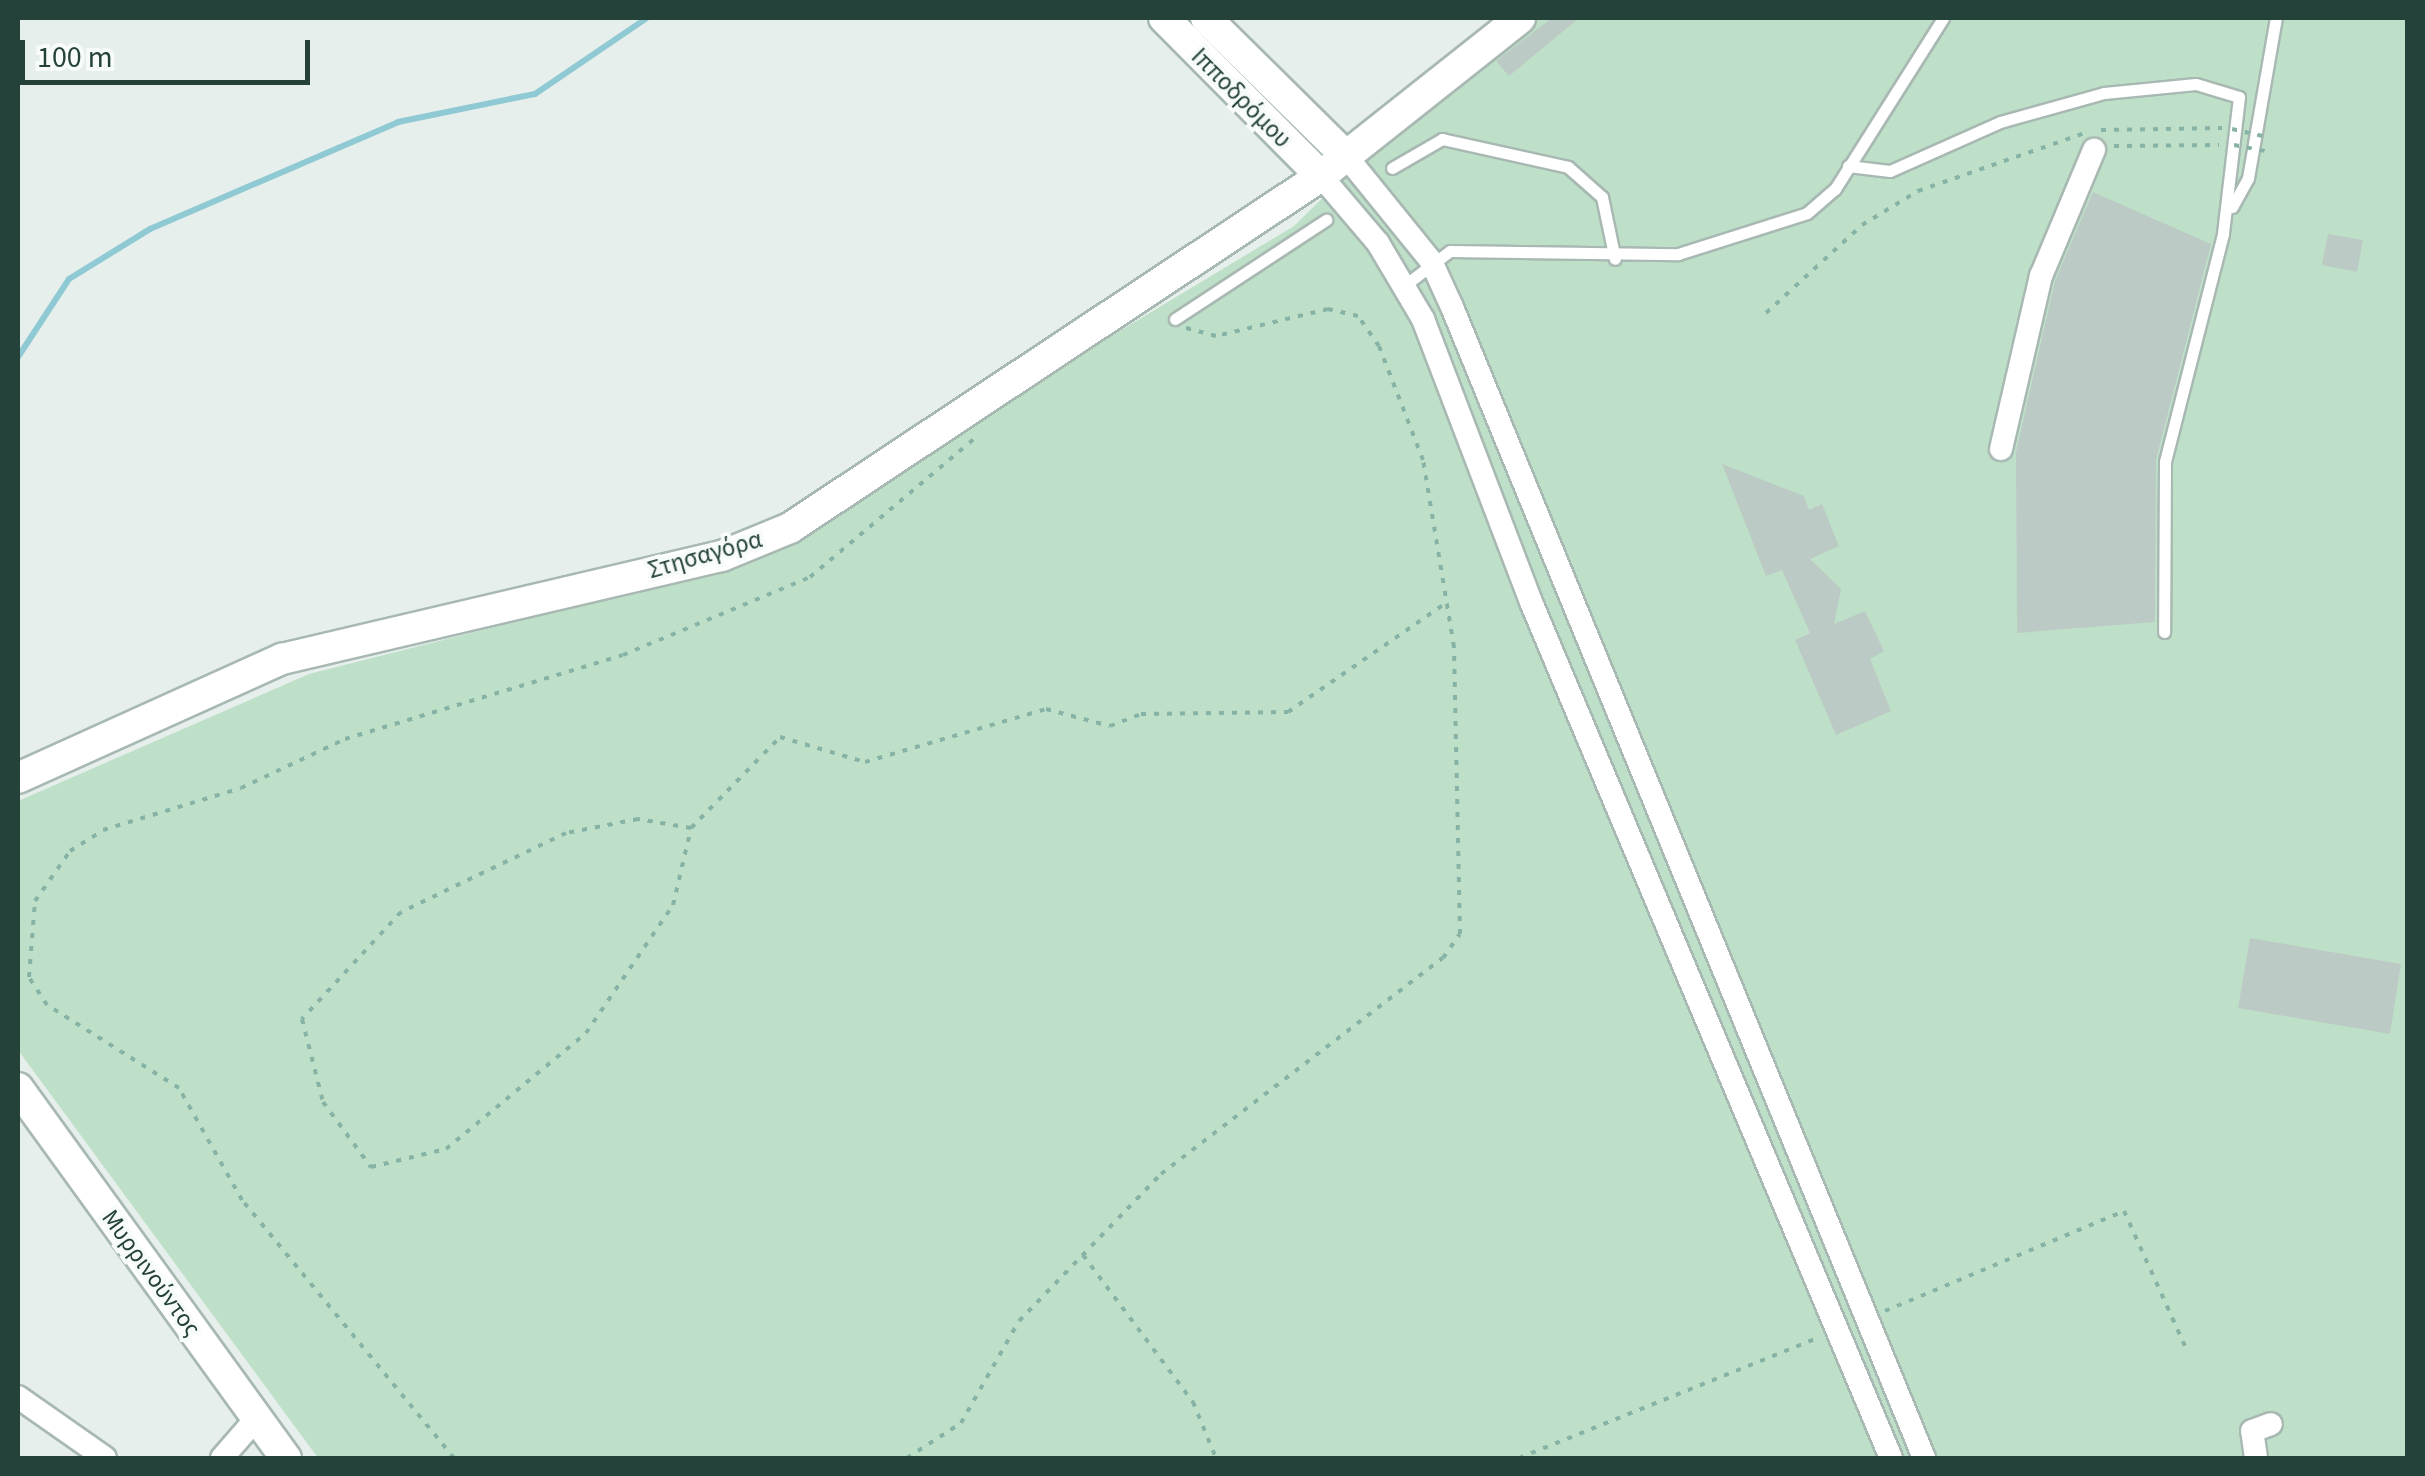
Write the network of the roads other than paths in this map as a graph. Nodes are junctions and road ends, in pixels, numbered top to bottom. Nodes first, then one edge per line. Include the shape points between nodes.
1 (1164, 18) edge
2 (1206, 18) edge
3 (1520, 18) edge
4 (1943, 18) edge
5 (2276, 18) edge
6 (2094, 150) road end
7 (1346, 156) junction
8 (1848, 166) junction
9 (1392, 168) dead end
10 (1320, 176) junction
11 (2227, 215) junction
12 (1326, 220) dead end
13 (1615, 259) junction
14 (1431, 261) junction
15 (1405, 285) junction
16 (1175, 318) road end
17 (2001, 449) dead end
18 (2164, 632) dead end
19 (1629, 742) junction
20 (1599, 754) junction
21 (18, 778) edge
22 (18, 1088) edge
23 (18, 1397) edge
24 (256, 1419) junction
25 (2270, 1424) dead end
26 (105, 1458) edge
27 (222, 1458) edge
28 (286, 1458) edge
29 (1891, 1458) edge
30 (1924, 1458) edge
31 (2256, 1458) edge

1 - 10 street, Ιπποδρόμου
2 - 7 street, Ιπποδρόμου
3 - 7 street, Στησαγόρα
4 - 8 lane
5 - 11 lane via 2248,178
6 - 17 street via 2041,276
7 - 10 street, Στησαγόρα
7 - 14 street
8 - 11 lane via 1890,172 2000,122 2104,93 2218,84 2244,106
8 - 13 lane via 1821,201 1776,228 1678,254
9 - 13 lane via 1442,139 1568,167 1602,197
10 - 15 street
10 - 21 street, Στησαγόρα via 790,528 722,556 282,659
11 - 18 lane via 2165,462
12 - 16 lane
13 - 14 lane via 1482,249
14 - 15 lane
14 - 19 street
15 - 20 street
19 - 20 street
19 - 30 street
20 - 29 street
22 - 24 street, Μυρρινούντος
23 - 26 street
24 - 27 street
24 - 28 street, Μυρρινούντος
25 - 31 street via 2252,1431

